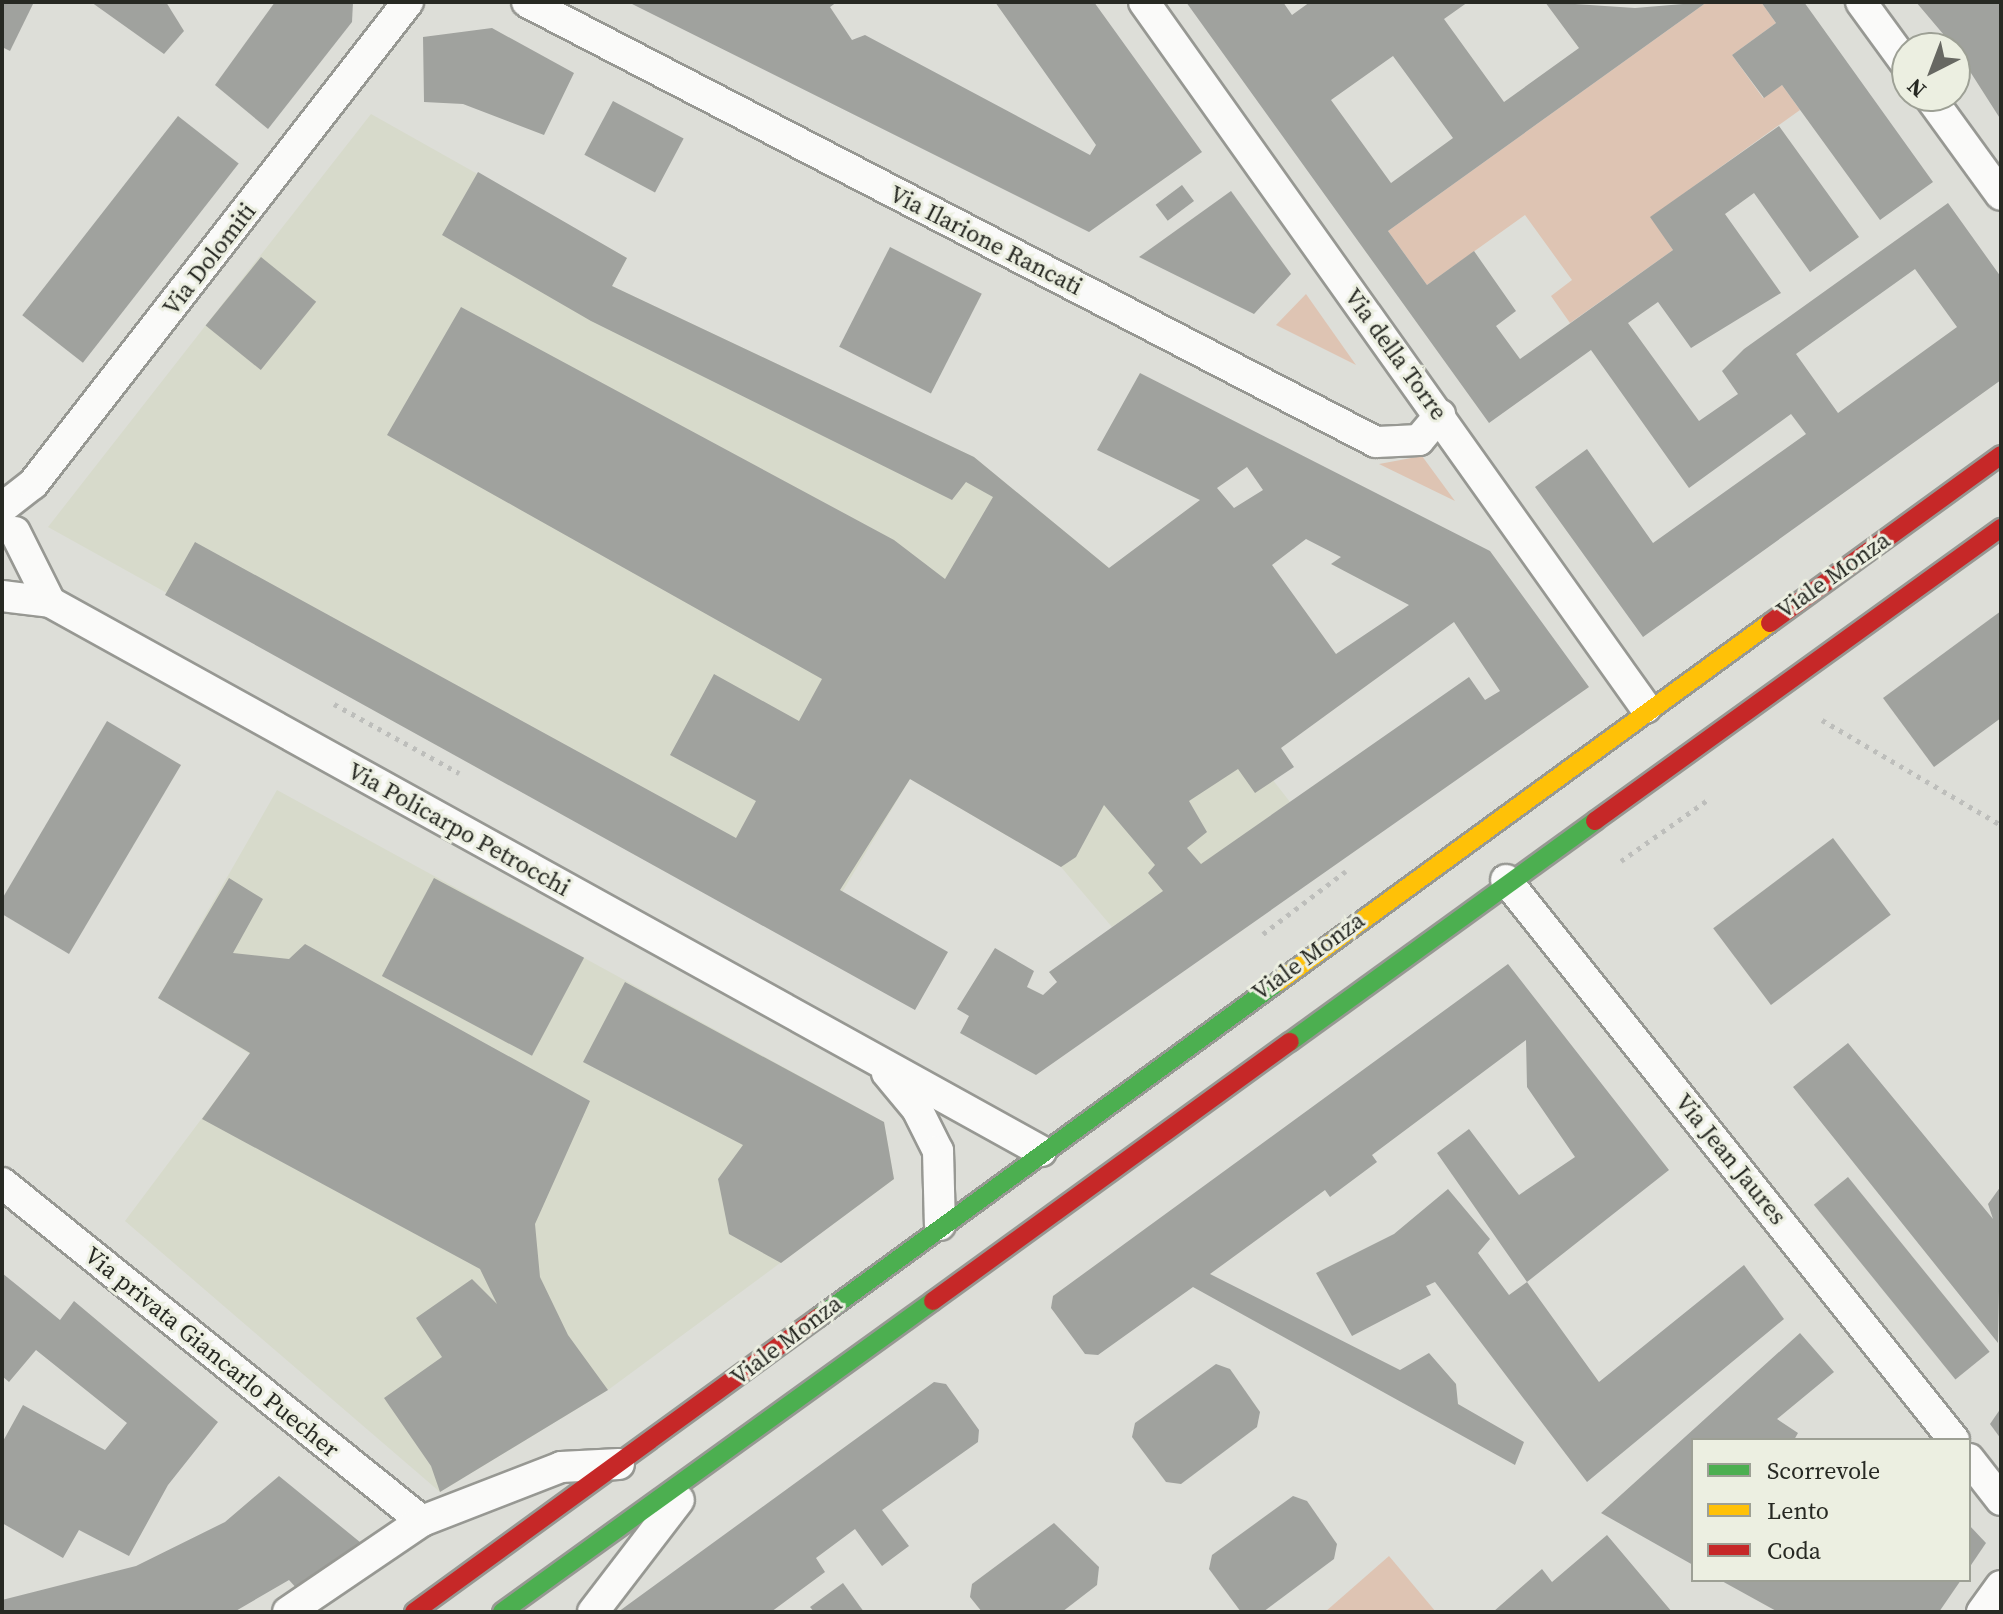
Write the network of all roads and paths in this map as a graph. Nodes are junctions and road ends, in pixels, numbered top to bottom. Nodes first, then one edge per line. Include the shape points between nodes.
1 (408, 2) edge
2 (527, 2) edge
3 (1144, 2) edge
4 (1861, 2) edge
5 (1891, 43) edge
6 (1941, 112) edge
7 (2001, 195) edge
8 (1440, 415) junction
9 (2001, 455) edge
10 (6, 517) edge
11 (2001, 528) edge
12 (2, 581) edge
13 (2, 596) edge
14 (50, 602) junction
15 (334, 704) dead end
16 (1646, 708) junction
17 (1822, 720) dead end
18 (459, 773) dead end
19 (1709, 799) dead end
20 (2001, 825) edge
21 (1621, 861) dead end
22 (1346, 871) dead end
23 (1506, 880) junction
24 (1263, 934) dead end
25 (868, 1055) junction
26 (1041, 1151) junction
27 (2, 1183) edge
28 (940, 1225) junction
29 (744, 1433) junction
30 (1952, 1438) edge
31 (1971, 1462) edge
32 (621, 1464) junction
33 (2001, 1500) edge
34 (422, 1521) junction
35 (2001, 1586) edge
36 (288, 1612) edge
37 (414, 1612) edge
38 (502, 1612) edge
39 (593, 1612) edge
40 (1982, 1612) edge

1 - 10 street, Via Dolomiti
2 - 8 street, Via Ilarione Rancati via 1376,442 1419,440
3 - 8 street, Via della Torre
4 - 5 street
6 - 7 street
8 - 16 street, Via della Torre
9 - 16 main road, Viale Monza
10 - 12 street via 16,554
10 - 14 street
11 - 23 main road, Viale Monza
13 - 14 street, Via Policarpo Petrocchi
14 - 25 street, Via Policarpo Petrocchi
15 - 18 path
16 - 26 main road, Viale Monza
17 - 20 path
19 - 21 path
22 - 24 path
23 - 29 main road, Viale Monza
23 - 30 street, Via Jean Jaures
25 - 26 street, Via Policarpo Petrocchi
25 - 28 street, Via Policarpo Petrocchi via 904,1092 933,1138 942,1169
26 - 28 main road, Viale Monza
27 - 34 street, Via privata Giancarlo Puecher
28 - 32 main road, Viale Monza
29 - 38 main road, Viale Monza
29 - 39 street, Viale Monza via 654,1526
31 - 33 street
32 - 34 street via 561,1467
32 - 37 main road, Viale Monza
34 - 36 street
35 - 40 street

